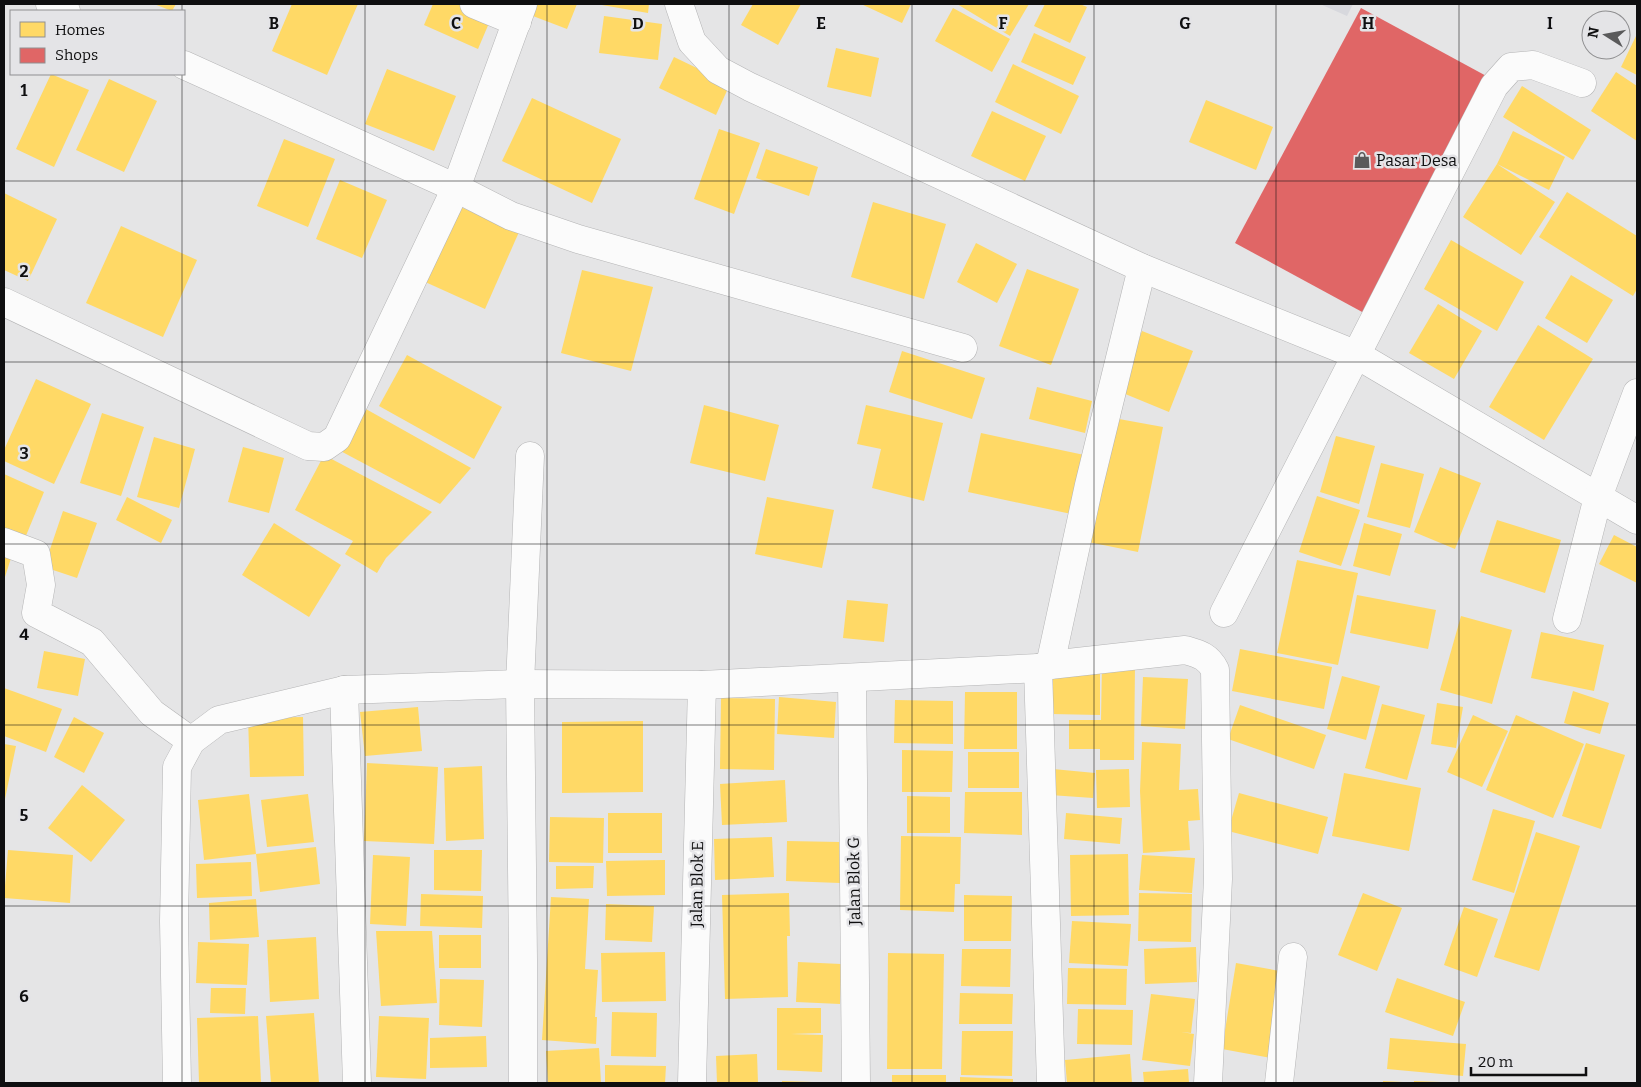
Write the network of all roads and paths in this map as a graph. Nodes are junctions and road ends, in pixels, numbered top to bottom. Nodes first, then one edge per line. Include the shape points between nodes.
1 (50, 4) edge
2 (474, 4) edge
3 (679, 4) edge
4 (64, 10) edge
5 (520, 13) edge
6 (185, 65) edge
7 (1582, 83) dead end
8 (456, 188) junction
9 (1142, 268) junction
10 (4, 302) edge
11 (963, 348) dead end
12 (1357, 355) junction
13 (1637, 393) edge
14 (530, 456) dead end
15 (1598, 497) junction
16 (1637, 520) edge
17 (4, 542) edge
18 (1224, 613) dead end
19 (1567, 619) dead end
20 (1044, 666) junction
21 (852, 678) junction
22 (520, 684) junction
23 (702, 685) junction
24 (344, 690) junction
25 (191, 741) junction
26 (1293, 957) dead end
27 (177, 1083) edge
28 (357, 1083) edge
29 (523, 1083) edge
30 (692, 1083) edge
31 (856, 1083) edge
32 (1052, 1083) edge
33 (1208, 1083) edge
34 (1279, 1083) edge

1 - 4 street
2 - 5 street
3 - 9 street via 692,42 718,70
5 - 8 street
6 - 8 street
7 - 12 street via 1533,65 1511,68 1494,86
8 - 10 street via 336,438 324,447 308,446
8 - 11 street via 511,216 578,239
9 - 12 street
9 - 20 street
12 - 15 street
12 - 18 street
13 - 15 street
14 - 22 street
15 - 16 street
15 - 19 street
17 - 25 street via 36,554 41,585 36,613 92,642 152,713
20 - 21 street
20 - 32 street
20 - 33 street via 1185,650 1201,654 1210,661 1214,670 1218,879
21 - 23 street
21 - 31 street, Jalan Blok G
22 - 23 street
22 - 24 street
22 - 29 street
23 - 30 street, Jalan Blok E
24 - 25 street via 219,720
24 - 28 street
25 - 27 street via 177,767 174,922
26 - 34 street

